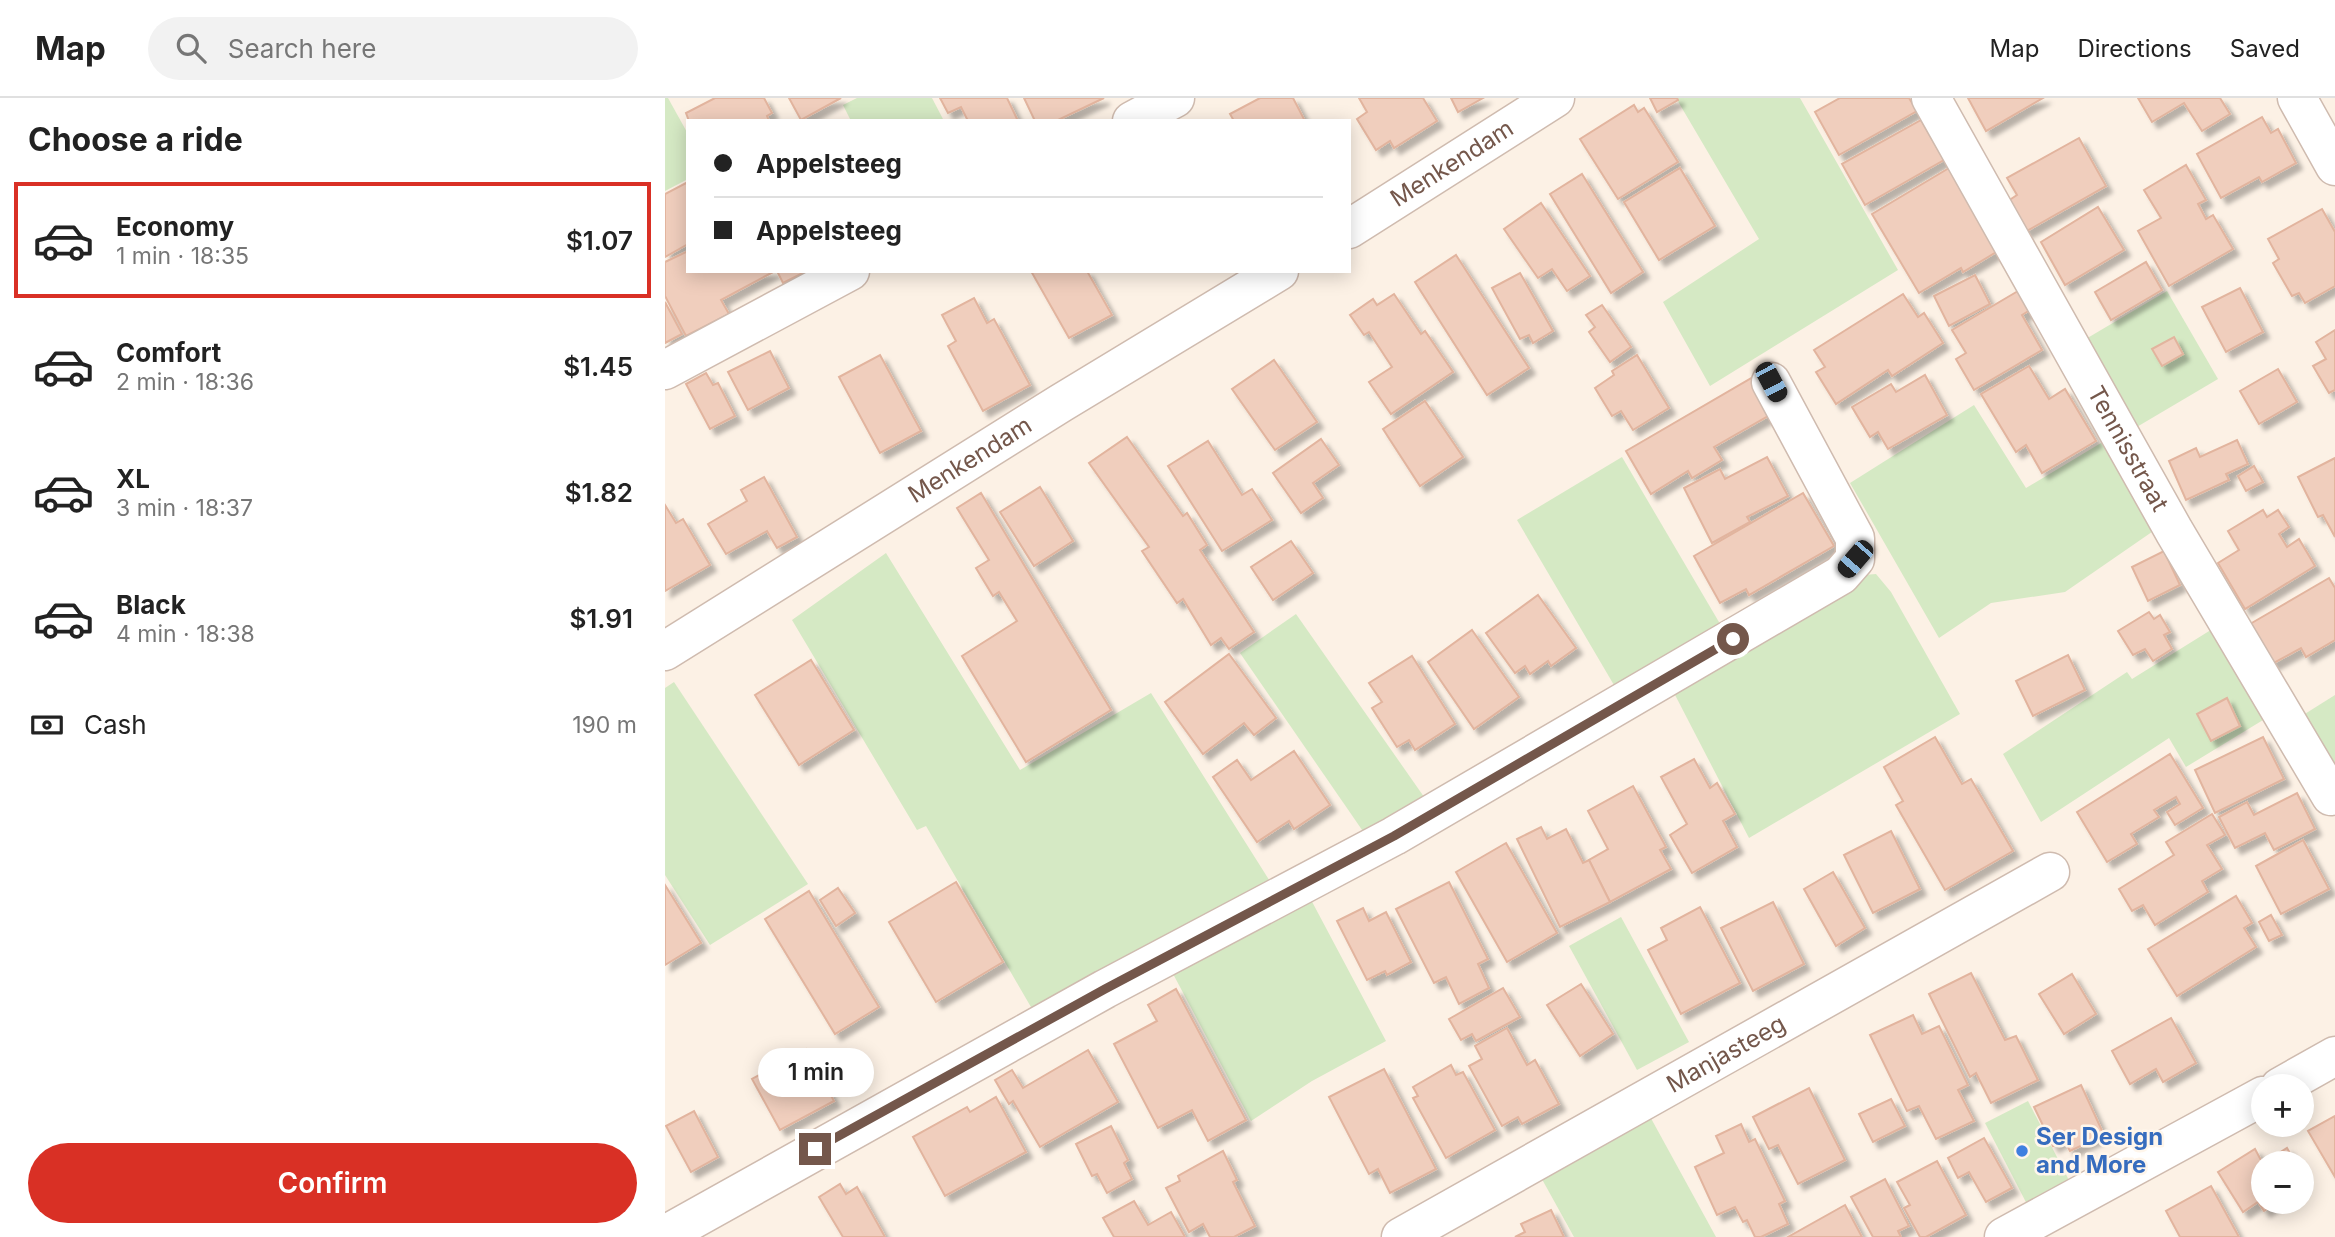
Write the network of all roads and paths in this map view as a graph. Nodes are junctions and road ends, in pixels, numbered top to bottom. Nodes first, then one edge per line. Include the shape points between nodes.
1 (1175, 98) edge
2 (1555, 98) edge
3 (1931, 98) edge
4 (2297, 98) edge
5 (1136, 119) edge
6 (2335, 166) edge
7 (1351, 228) edge
8 (846, 273) edge
9 (1276, 273) edge
10 (665, 370) edge
11 (1771, 382) dead end
12 (665, 651) edge
13 (2331, 796) dead end
14 (2050, 872) dead end
15 (2335, 1056) edge
16 (2303, 1074) edge
17 (2251, 1103) edge
18 (665, 1235) edge
19 (1401, 1237) edge
20 (2004, 1237) edge

1 - 5 street
2 - 7 street, Menkendam
3 - 13 street, Tennisstraat via 2174,531
4 - 6 street
8 - 10 street
9 - 12 street, Menkendam
11 - 18 street via 1855,538 1855,559 1841,575 1406,829 1105,989
14 - 19 street, Manjasteeg
15 - 16 street
17 - 20 street

